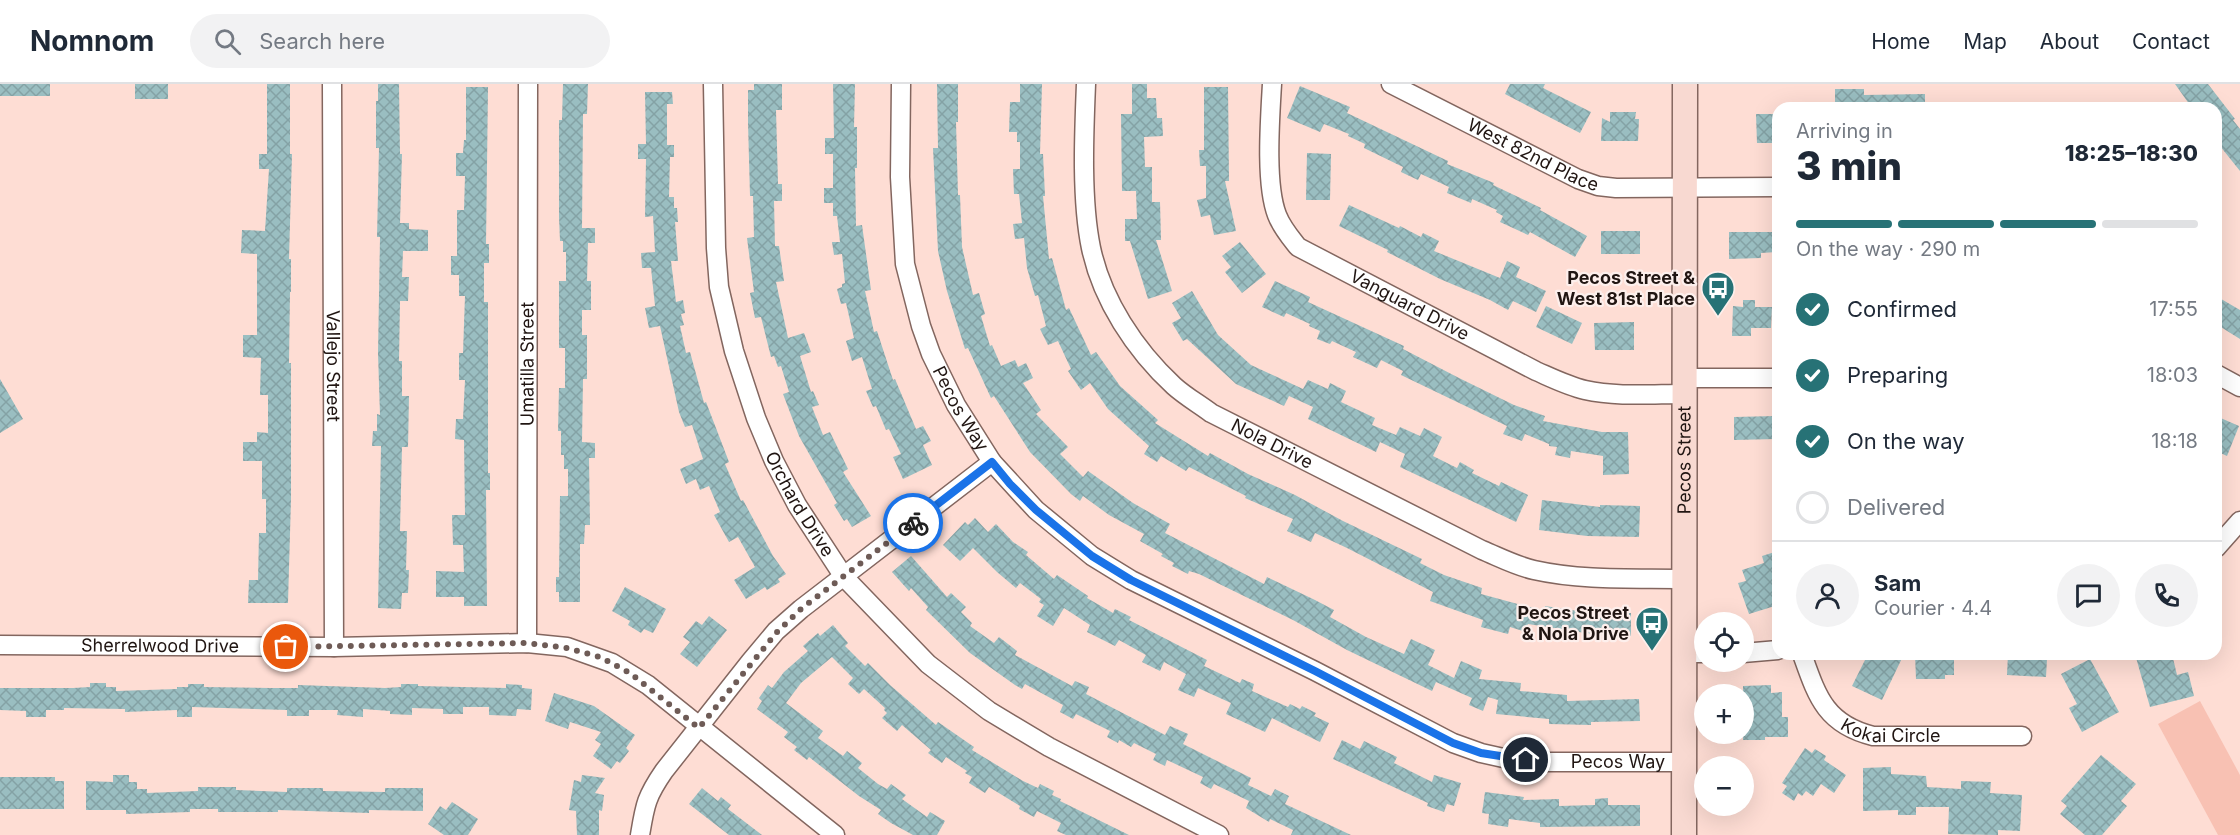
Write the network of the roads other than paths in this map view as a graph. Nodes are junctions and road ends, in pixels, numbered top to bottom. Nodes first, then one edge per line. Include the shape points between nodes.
1 (332, 84) edge
2 (528, 84) edge
3 (713, 84) edge
4 (901, 84) edge
5 (1086, 84) edge
6 (1272, 84) edge
7 (1391, 84) edge
8 (1685, 84) edge
9 (1685, 187) junction
10 (1772, 187) edge
11 (2222, 377) edge
12 (1772, 379) edge
13 (1684, 386) junction
14 (2240, 387) edge
15 (992, 462) junction
16 (2240, 521) edge
17 (2222, 541) edge
18 (844, 577) junction
19 (1684, 579) junction
20 (527, 643) junction
21 (0, 645) edge
22 (334, 647) junction
23 (1772, 651) edge
24 (1754, 652) edge
25 (1694, 653) edge
26 (1804, 660) edge
27 (699, 728) junction
28 (2022, 736) dead end
29 (1684, 762) junction
30 (640, 835) edge
31 (835, 835) edge
32 (1219, 835) edge
33 (1684, 835) edge

1 - 22 street, Vallejo Street
2 - 20 street, Umatilla Street
3 - 18 street, Orchard Drive via 719,287 734,351 774,461 796,505
4 - 15 street, Pecos Way via 900,195 905,264 931,354 956,405
5 - 19 street, Nola Drive via 1086,210 1091,251 1117,315 1176,388 1222,418 1511,562 1580,576
6 - 13 street, Vanguard Drive via 1272,197 1284,230 1298,247 1563,382 1610,393
7 - 9 street, West 82nd Place via 1578,179 1616,188
8 - 9 main road, Pecos Street
9 - 10 street, West 82nd Place
9 - 13 main road, Pecos Street
11 - 14 street
12 - 13 street, Vanguard Drive
13 - 19 main road, Pecos Street
15 - 18 street
15 - 29 street, Pecos Way via 1036,510 1092,556 1131,580 1453,743 1508,759 1543,762
16 - 17 street
18 - 27 street via 777,632
18 - 32 street, Orchard Drive via 922,658 989,711 1049,747
19 - 25 main road, Pecos Street
20 - 22 street, Sherrelwood Drive
20 - 27 street, Sherrelwood Drive via 567,648 612,663 648,685
21 - 22 street, Sherrelwood Drive
23 - 24 street
25 - 29 main road, Pecos Street
26 - 28 street, Kokai Circle via 1828,712 1857,732 1873,736
27 - 30 street via 650,792
27 - 31 street, Sherrelwood Drive
29 - 33 main road, Pecos Street

